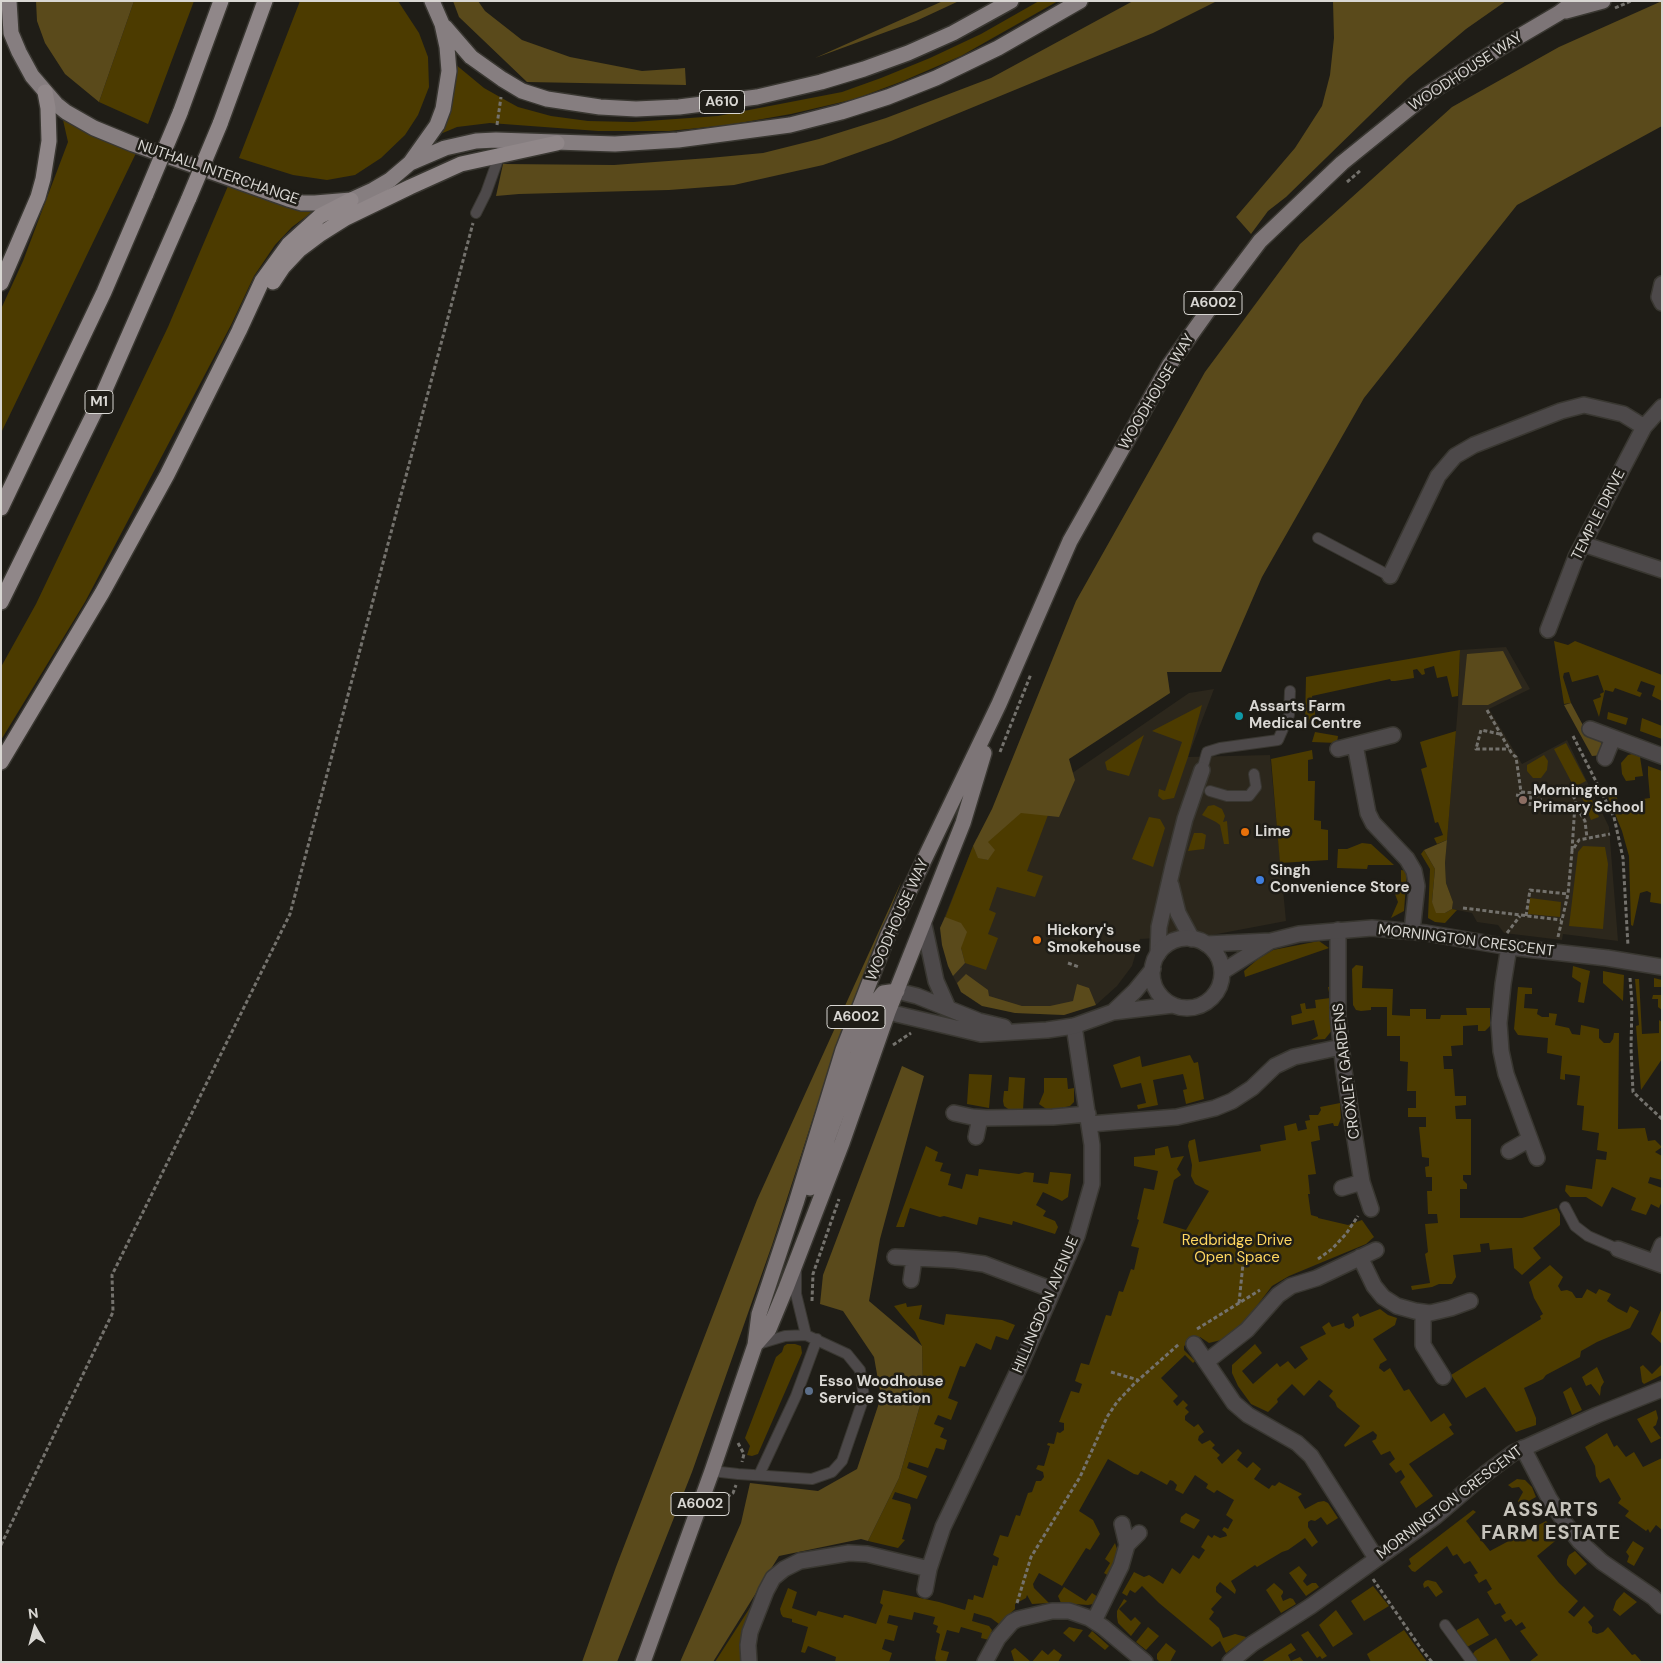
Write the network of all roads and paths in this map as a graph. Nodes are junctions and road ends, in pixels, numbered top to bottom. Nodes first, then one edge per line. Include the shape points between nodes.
1 (9, 1) edge
2 (221, 1) edge
3 (265, 1) edge
4 (432, 1) edge
5 (1011, 1) edge
6 (1080, 1) edge
7 (1575, 1) edge
8 (1631, 1) edge
9 (1609, 5) edge
10 (1559, 13) junction
11 (1, 18) edge
12 (442, 24) junction
13 (11, 33) junction
14 (507, 82) junction
15 (45, 92) junction
16 (500, 145) junction
17 (410, 164) junction
18 (1362, 169) dead end
19 (1340, 188) dead end
20 (351, 200) junction
21 (476, 213) joint
22 (1, 283) edge
23 (1662, 284) edge
24 (1662, 303) edge
25 (240, 331) junction
26 (1662, 407) edge
27 (1644, 427) junction
28 (1, 508) edge
29 (1318, 538) dead end
30 (1583, 544) junction
31 (1662, 570) edge
32 (1390, 576) joint
33 (1, 602) edge
34 (1548, 630) dead end
35 (1031, 673) dead end
36 (1290, 691) dead end
37 (999, 704) junction
38 (1487, 710) dead end
39 (1590, 729) dead end
40 (1501, 734) junction
41 (1393, 735) dead end
42 (1573, 736) dead end
43 (1612, 738) junction
44 (1355, 745) junction
45 (1338, 749) dead end
46 (1510, 749) junction
47 (1000, 753) dead end
48 (1662, 756) edge
49 (1605, 758) dead end
50 (1, 762) edge
51 (1202, 770) joint
52 (1254, 774) dead end
53 (1204, 788) junction
54 (1521, 792) junction
55 (1531, 792) junction
56 (1537, 793) junction
57 (1516, 795) dead end
58 (1575, 798) junction
59 (1542, 800) dead end
60 (1530, 806) dead end
61 (1610, 834) dead end
62 (1587, 838) junction
63 (1572, 851) junction
64 (1170, 884) junction
65 (1568, 894) junction
66 (1463, 908) dead end
67 (1520, 915) junction
68 (1526, 916) junction
69 (1561, 920) junction
70 (924, 925) junction
71 (1338, 930) junction
72 (1412, 931) junction
73 (1508, 940) junction
74 (1558, 940) dead end
75 (1199, 941) junction
76 (1271, 941) junction
77 (881, 954) junction
78 (1629, 961) junction
79 (1155, 962) junction
80 (1068, 964) dead end
81 (1079, 967) dead end
82 (1662, 967) edge
83 (1222, 972) junction
84 (890, 992) junction
85 (1173, 1005) junction
86 (948, 1008) junction
87 (888, 1012) junction
88 (1113, 1012) junction
89 (913, 1018) junction
90 (1074, 1026) junction
91 (1020, 1031) junction
92 (1341, 1047) junction
93 (891, 1050) dead end
94 (954, 1113) dead end
95 (980, 1118) junction
96 (1089, 1119) junction
97 (1662, 1119) edge
98 (976, 1138) dead end
99 (1530, 1139) junction
100 (1509, 1151) dead end
101 (1537, 1158) dead end
102 (1362, 1182) junction
103 (1342, 1188) dead end
104 (841, 1193) dead end
105 (1566, 1207) dead end
106 (1370, 1209) joint
107 (1662, 1245) edge
108 (1618, 1249) joint
109 (1376, 1250) dead end
110 (1244, 1254) dead end
111 (895, 1257) dead end
112 (1360, 1258) junction
113 (914, 1259) junction
114 (1316, 1260) dead end
115 (796, 1262) junction
116 (1658, 1263) edge
117 (911, 1280) dead end
118 (768, 1286) junction
119 (1264, 1288) dead end
120 (1053, 1290) junction
121 (1470, 1301) dead end
122 (1239, 1303) junction
123 (1423, 1312) junction
124 (802, 1316) junction
125 (806, 1335) junction
126 (1191, 1337) junction
127 (817, 1340) junction
128 (756, 1345) junction
129 (1206, 1362) junction
130 (1111, 1372) dead end
131 (1443, 1377) dead end
132 (1138, 1380) junction
133 (1662, 1389) edge
134 (741, 1435) dead end
135 (1523, 1448) junction
136 (712, 1470) junction
137 (738, 1474) junction
138 (759, 1475) junction
139 (714, 1506) dead end
140 (1122, 1524) dead end
141 (1139, 1533) dead end
142 (1127, 1544) junction
143 (1, 1545) edge
144 (1370, 1562) junction
145 (929, 1569) junction
146 (925, 1590) dead end
147 (1661, 1602) edge
148 (1018, 1619) junction
149 (1094, 1621) junction
150 (1445, 1625) dead end
151 (643, 1662) edge
152 (749, 1662) edge
153 (985, 1662) edge
154 (1146, 1662) edge
155 (1230, 1662) edge
156 (1432, 1662) edge
157 (1472, 1662) edge

1 - 13 highway, NUTHALL INTERCHANGE
2 - 28 highway, bridge via 146,194 100,300
3 - 33 highway, M1, bridge via 220,124 100,401
4 - 12 highway, NUTHALL INTERCHANGE
5 - 14 highway, A610 via 953,33 864,69 737,100 679,107 600,108 547,99
6 - 16 highway, A610 via 998,48 936,78 888,97 790,125 678,140
7 - 10 main road, WOODHOUSE WAY / A6002
8 - 9 path
9 - 10 main road, WOODHOUSE WAY / A6002
10 - 37 main road, WOODHOUSE WAY / A6002 via 1426,95 1342,163 1260,241 1170,364 1075,532
11 - 13 highway
12 - 14 highway, A610 via 471,57
12 - 17 highway, NUTHALL INTERCHANGE via 449,71 443,109 438,125
13 - 15 highway, NUTHALL INTERCHANGE via 32,76
14 - 16 path via 499,101
15 - 20 highway, NUTHALL INTERCHANGE via 66,112 94,128 288,199 302,203
15 - 22 highway via 49,141 43,178
16 - 17 highway via 476,141 445,148
16 - 21 lane via 486,193
16 - 25 highway via 346,218 319,235 284,267
17 - 20 highway, NUTHALL INTERCHANGE via 373,190
18 - 19 path
20 - 25 highway via 320,216 283,251 262,281
21 - 143 path via 290,914 112,1275 112,1312
23 - 24 street via 1659,297
25 - 50 highway via 167,475 102,593
26 - 27 street, TEMPLE DRIVE
27 - 30 street, TEMPLE DRIVE
27 - 32 street via 1623,414 1584,406 1561,411 1474,445 1455,456 1438,476
29 - 32 lane
30 - 31 street
30 - 34 street, TEMPLE DRIVE
35 - 47 path
36 - 51 lane via 1289,715 1278,740 1207,752
37 - 70 main road, WOODHOUSE WAY / A6002 via 963,823
37 - 77 main road, WOODHOUSE WAY / A6002
38 - 40 path
39 - 43 street
40 - 46 path
40 - 46 path via 1481,730 1476,748
41 - 44 street
42 - 78 path via 1614,817 1623,858
43 - 48 street
43 - 49 street
44 - 45 street
44 - 72 street via 1368,813 1373,823 1408,859 1414,871 1417,886
46 - 54 path via 1516,757
51 - 53 street
52 - 53 lane via 1256,787 1249,796 1227,796
53 - 64 street via 1185,819
54 - 55 path
54 - 57 path via 1520,796
55 - 56 path
55 - 60 path
56 - 58 path via 1572,794
56 - 59 path via 1536,801
58 - 62 path via 1585,821
58 - 63 path
61 - 62 path
62 - 63 path via 1579,840
63 - 65 path
64 - 75 street via 1178,913
64 - 79 street via 1159,927
65 - 68 path via 1530,890
65 - 69 path
66 - 67 path
67 - 68 path
67 - 73 path
68 - 69 path
69 - 74 path
70 - 84 main road, WOODHOUSE WAY / A6002
70 - 86 street via 936,981
71 - 72 street, MORNINGTON CRESCENT
71 - 76 street, MORNINGTON CRESCENT via 1298,934
71 - 92 street, CROXLEY GARDENS
72 - 73 street, MORNINGTON CRESCENT
73 - 78 street, MORNINGTON CRESCENT
73 - 99 street via 1499,1023 1500,1051
75 - 76 street, MORNINGTON CRESCENT
75 - 79 street, MORNINGTON CRESCENT via 1176,940 1166,945
75 - 83 street via 1216,954
76 - 83 street, MORNINGTON CRESCENT
77 - 84 main road
77 - 118 main road, WOODHOUSE WAY / A6002 via 843,1050
78 - 82 street, MORNINGTON CRESCENT
78 - 97 path via 1633,1092
79 - 85 street via 1153,978 1158,992
79 - 88 street, MORNINGTON CRESCENT via 1135,991
80 - 81 path
83 - 85 street, MORNINGTON CRESCENT via 1220,987 1201,1006
84 - 86 street, MORNINGTON CRESCENT via 917,996
84 - 87 main road, WOODHOUSE WAY / A6002
84 - 118 main road, A6002 via 876,1002 800,1217
85 - 88 street, MORNINGTON CRESCENT
86 - 91 street, MORNINGTON CRESCENT via 978,1021
87 - 89 street, MORNINGTON CRESCENT
87 - 115 main road, WOODHOUSE WAY / A6002
88 - 90 street, MORNINGTON CRESCENT
89 - 91 street, MORNINGTON CRESCENT via 981,1034
89 - 93 path via 912,1032 894,1043
90 - 91 street, MORNINGTON CRESCENT
90 - 96 street, HILLINGDON AVENUE
92 - 96 street via 1294,1057 1275,1066 1252,1088 1215,1108 1177,1117
92 - 102 street, CROXLEY GARDENS
94 - 95 street
95 - 96 street
95 - 98 street
96 - 120 street, HILLINGDON AVENUE via 1092,1184 1077,1236
99 - 100 street
99 - 101 street
102 - 103 street
102 - 106 street, CROXLEY GARDENS
104 - 124 path via 813,1274 812,1304
105 - 108 lane via 1575,1226 1588,1236
106 - 114 path via 1360,1211 1346,1234
107 - 116 street
108 - 116 street
109 - 112 street
110 - 122 path
111 - 113 street
112 - 123 street via 1374,1286 1383,1296 1398,1306
112 - 129 street via 1278,1294 1247,1330
113 - 117 street
113 - 120 street via 984,1264
115 - 124 lane via 796,1294
115 - 128 main road, WOODHOUSE WAY / A6002 via 769,1329
118 - 128 main road, WOODHOUSE WAY / A6002 via 759,1314
119 - 122 path
120 - 145 street, HILLINGDON AVENUE via 944,1527
121 - 123 street via 1430,1313
122 - 126 path
123 - 131 street via 1423,1345
124 - 125 lane
125 - 127 lane
125 - 128 lane via 785,1336
126 - 129 street
126 - 132 path
127 - 138 lane via 796,1396
127 - 138 lane via 847,1354 860,1370 864,1397 842,1461 832,1472 812,1479
128 - 136 main road, WOODHOUSE WAY / A6002
129 - 144 street via 1234,1403 1248,1415 1297,1443 1311,1456
130 - 132 path
132 - 148 path via 1107,1417 1080,1477 1031,1557 1017,1602
133 - 135 street, MORNINGTON CRESCENT
134 - 137 path via 738,1444 744,1454
135 - 144 street, MORNINGTON CRESCENT via 1485,1474 1435,1517
135 - 147 street via 1549,1498 1579,1542 1602,1562
136 - 137 lane
136 - 151 main road, WOODHOUSE WAY / A6002
137 - 138 lane
137 - 139 path via 733,1493
140 - 142 street
141 - 142 street
142 - 149 street via 1121,1566
144 - 155 street, MORNINGTON CRESCENT
144 - 156 path
145 - 146 street, HILLINGDON AVENUE
145 - 152 street via 867,1554 849,1553 800,1561 784,1569 766,1590 750,1632
148 - 149 street via 1069,1611
148 - 153 street via 998,1638
149 - 154 street
150 - 157 lane

